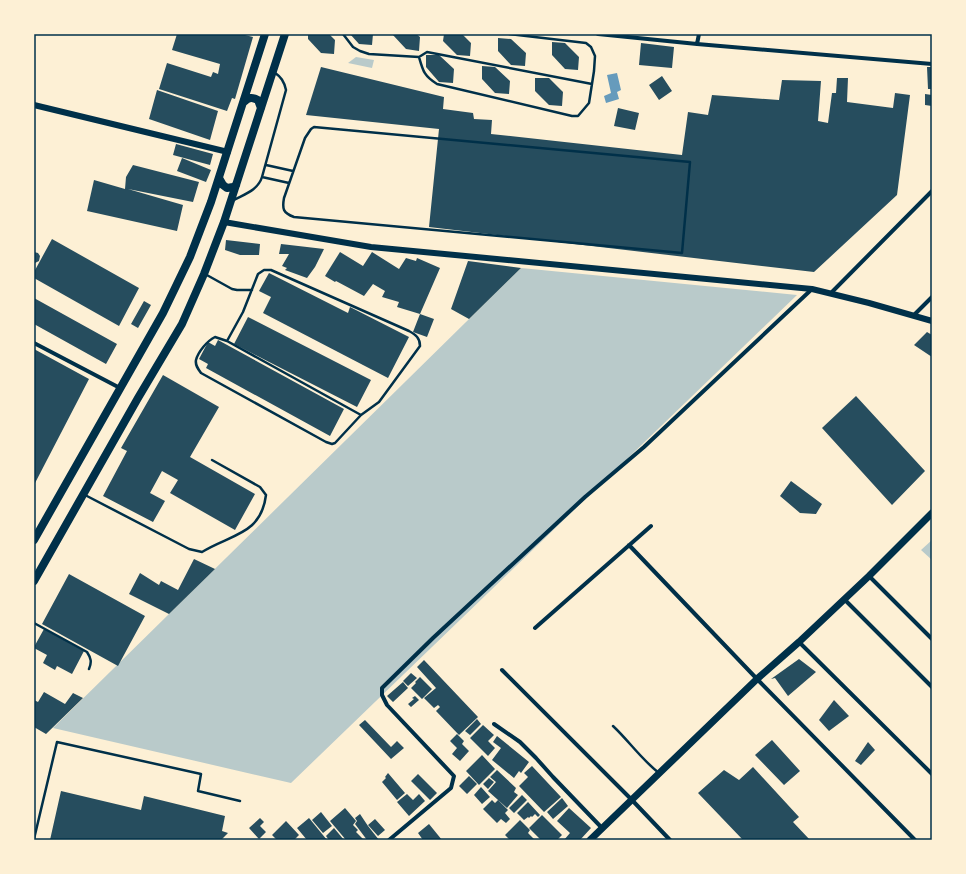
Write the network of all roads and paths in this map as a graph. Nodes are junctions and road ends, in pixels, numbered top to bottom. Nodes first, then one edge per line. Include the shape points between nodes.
1 (265, 34) edge
2 (285, 34) edge
3 (343, 34) edge
4 (509, 34) edge
5 (598, 34) edge
6 (698, 34) edge
7 (629, 36) edge
8 (697, 44) junction
9 (419, 57) junction
10 (932, 64) edge
11 (273, 72) junction
12 (592, 84) junction
13 (244, 102) junction
14 (34, 104) edge
15 (262, 108) junction
16 (228, 152) junction
17 (266, 165) junction
18 (293, 171) junction
19 (262, 177) junction
20 (219, 178) junction
21 (289, 183) junction
22 (236, 185) junction
23 (932, 191) edge
24 (230, 203) junction
25 (224, 222) junction
26 (204, 274) junction
27 (812, 289) junction
28 (252, 290) junction
29 (830, 294) junction
30 (932, 297) edge
31 (913, 316) junction
32 (932, 321) edge
33 (226, 341) junction
34 (34, 343) edge
35 (120, 388) junction
36 (361, 415) junction
37 (212, 460) dead end
38 (83, 494) junction
39 (932, 513) edge
40 (651, 526) dead end
41 (34, 540) edge
42 (629, 545) junction
43 (869, 576) junction
44 (34, 581) edge
45 (844, 599) junction
46 (34, 623) edge
47 (535, 628) dead end
48 (932, 639) edge
49 (799, 642) junction
50 (89, 669) dead end
51 (502, 670) dead end
52 (757, 679) junction
53 (932, 688) edge
54 (494, 724) dead end
55 (613, 726) dead end
56 (659, 773) junction
57 (932, 774) edge
58 (631, 799) junction
59 (240, 801) dead end
60 (602, 828) junction
61 (34, 839) edge
62 (389, 840) edge
63 (590, 840) edge
64 (670, 840) edge
65 (915, 840) edge

1 - 13 main road
2 - 11 main road
3 - 9 lane via 353,47 369,54
4 - 12 lane via 586,43 595,56
5 - 7 street
6 - 8 street
7 - 8 street
8 - 10 street
9 - 12 lane via 427,52
9 - 12 lane via 427,78 437,84 572,116 578,116 589,103
11 - 15 main road
11 - 17 lane via 285,83 286,90
13 - 15 main road via 253,98 258,100
13 - 16 main road
14 - 16 street
15 - 22 main road
16 - 20 main road
17 - 18 lane
17 - 19 lane
18 - 21 lane
18 - 21 lane via 308,133 314,127 690,162 682,252 294,217 287,215 283,210
19 - 21 lane
19 - 24 lane via 254,189
20 - 22 main road via 228,188
20 - 35 main road via 190,257 163,314
22 - 24 main road
23 - 29 street
24 - 25 main road
25 - 26 main road
25 - 27 street via 371,247
26 - 28 lane via 232,289
26 - 38 main road via 182,324
27 - 29 street
27 - 62 street via 650,442 585,497 444,627 382,688 387,705 454,776 451,788
28 - 33 lane via 244,312
28 - 36 lane via 258,274 264,270 271,270 416,336 420,346 379,402
29 - 31 street
30 - 31 street
31 - 32 street
33 - 36 lane
33 - 36 lane via 215,337 206,342 196,361 201,373 332,444
34 - 35 street
35 - 41 main road
37 - 38 lane via 260,487 266,495 265,507 255,523 241,533 202,552 189,549
38 - 44 main road
39 - 43 main road
40 - 42 street
42 - 47 street
42 - 52 street
43 - 45 main road
43 - 48 street
45 - 49 main road
45 - 53 street
46 - 50 lane via 87,652 91,663
49 - 52 main road
49 - 57 street
51 - 58 street
52 - 56 main road
52 - 65 street
54 - 60 street via 520,742
55 - 56 lane
56 - 58 main road
58 - 60 main road
58 - 64 street
59 - 61 lane via 198,791 201,774 58,742
60 - 63 main road

